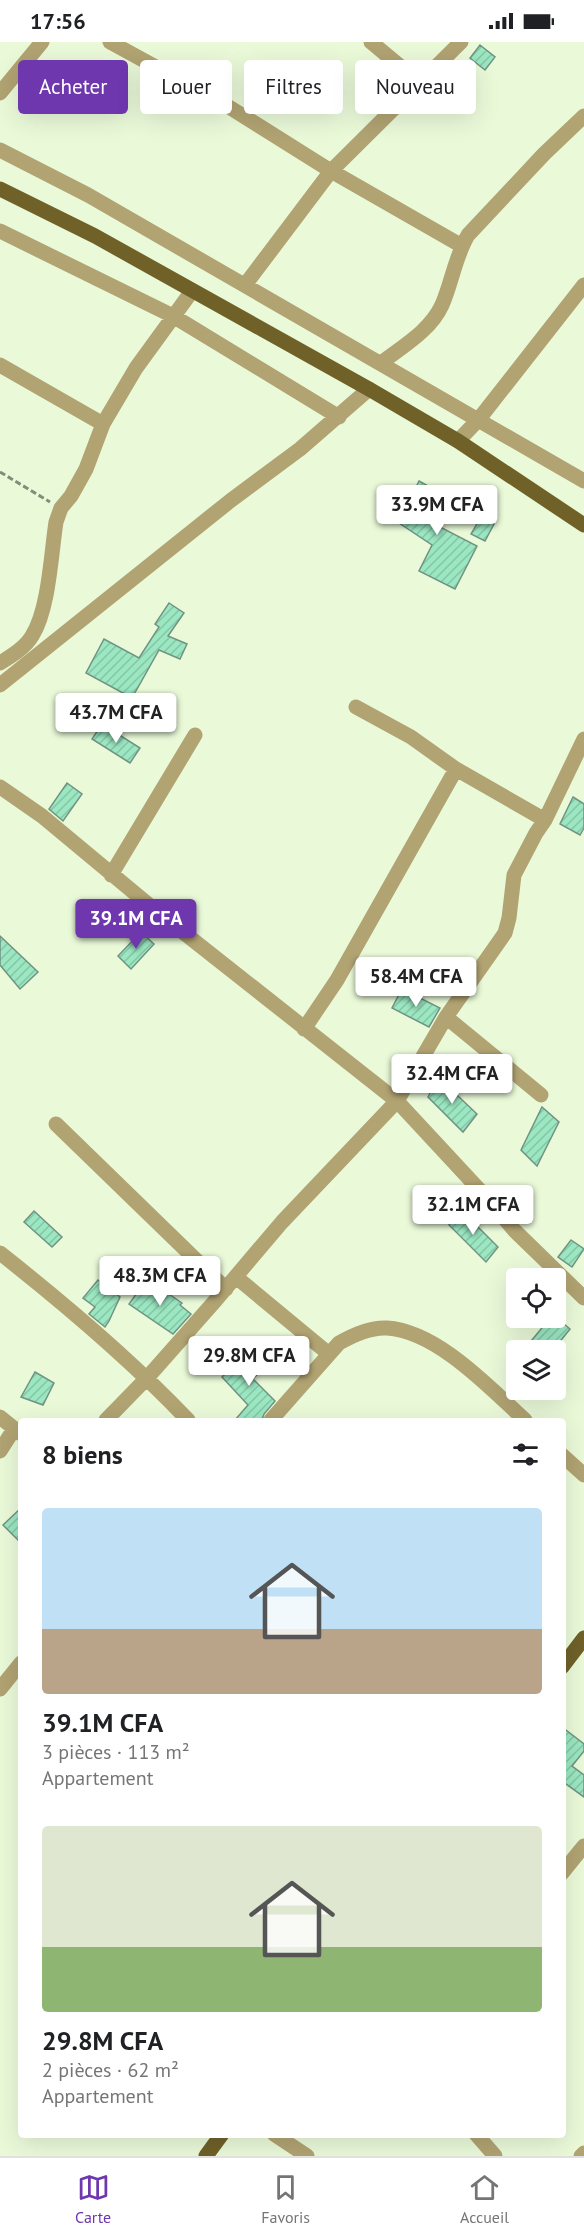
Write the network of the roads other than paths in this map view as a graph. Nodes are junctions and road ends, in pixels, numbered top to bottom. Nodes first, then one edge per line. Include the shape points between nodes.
1 (42, 42) edge
2 (110, 42) edge
3 (371, 42) edge
4 (461, 42) edge
5 (393, 60) edge
6 (442, 60) edge
7 (0, 93) edge
8 (387, 114) edge
9 (584, 116) edge
10 (0, 150) edge
11 (331, 171) junction
12 (0, 189) edge
13 (0, 231) edge
14 (462, 246) junction
15 (245, 285) junction
16 (584, 285) edge
17 (192, 291) junction
18 (173, 316) junction
19 (381, 363) junction
20 (0, 365) edge
21 (369, 389) junction
22 (339, 417) junction
23 (479, 419) junction
24 (103, 424) junction
25 (458, 441) junction
26 (584, 481) edge
27 (584, 525) edge
28 (0, 663) edge
29 (3, 677) edge
30 (356, 707) dead end
31 (195, 735) dead end
32 (584, 739) edge
33 (456, 769) junction
34 (0, 787) edge
35 (545, 820) junction
36 (111, 874) junction
37 (446, 1017) junction
38 (304, 1029) junction
39 (541, 1095) dead end
40 (397, 1101) junction
41 (56, 1124) dead end
42 (0, 1253) edge
43 (231, 1283) junction
44 (584, 1298) edge
45 (329, 1354) junction
46 (147, 1378) junction
47 (0, 1418) edge
48 (107, 1418) edge
49 (186, 1418) edge
50 (273, 1418) edge
51 (523, 1418) edge
52 (18, 1432) edge
53 (0, 1451) edge
54 (566, 1459) edge
55 (584, 1475) edge
56 (584, 1638) edge
57 (566, 1662) edge
58 (18, 1667) edge
59 (0, 1689) edge
60 (584, 1846) edge
61 (566, 1868) edge
62 (219, 2138) edge
63 (280, 2138) edge
64 (479, 2138) edge
65 (584, 2153) edge
66 (206, 2156) edge
67 (307, 2156) edge
68 (495, 2156) edge
69 (581, 2156) edge

1 - 7 street
2 - 11 street via 229,107
3 - 5 street
4 - 6 street
8 - 11 street
9 - 14 street via 468,235
10 - 15 street via 88,195
11 - 14 street
11 - 15 street
12 - 17 main road via 95,236
13 - 18 street
14 - 19 street via 433,319
15 - 19 street
16 - 23 street
17 - 18 street
17 - 21 main road
18 - 22 street
18 - 24 street
19 - 23 street
20 - 24 street
21 - 22 street
21 - 25 main road
22 - 29 street
23 - 25 street
23 - 26 street
24 - 28 street via 86,469 61,508 41,616 32,637
25 - 27 main road
30 - 33 street via 411,737
31 - 36 street
32 - 35 street
33 - 35 street
33 - 38 street via 337,980
34 - 36 street
35 - 37 street via 514,874 505,933
36 - 38 street
37 - 39 street
37 - 40 street
38 - 40 street
40 - 43 street via 282,1222
40 - 44 street via 514,1230
41 - 43 street
42 - 46 street via 70,1308
43 - 45 street
43 - 46 street
45 - 50 street
45 - 51 street via 352,1336 386,1328 406,1331 456,1360
46 - 48 street
46 - 49 street
47 - 52 street
52 - 53 street
54 - 55 street
56 - 57 main road
58 - 59 street
60 - 61 street
62 - 66 main road
63 - 67 street
64 - 68 street
65 - 69 street

